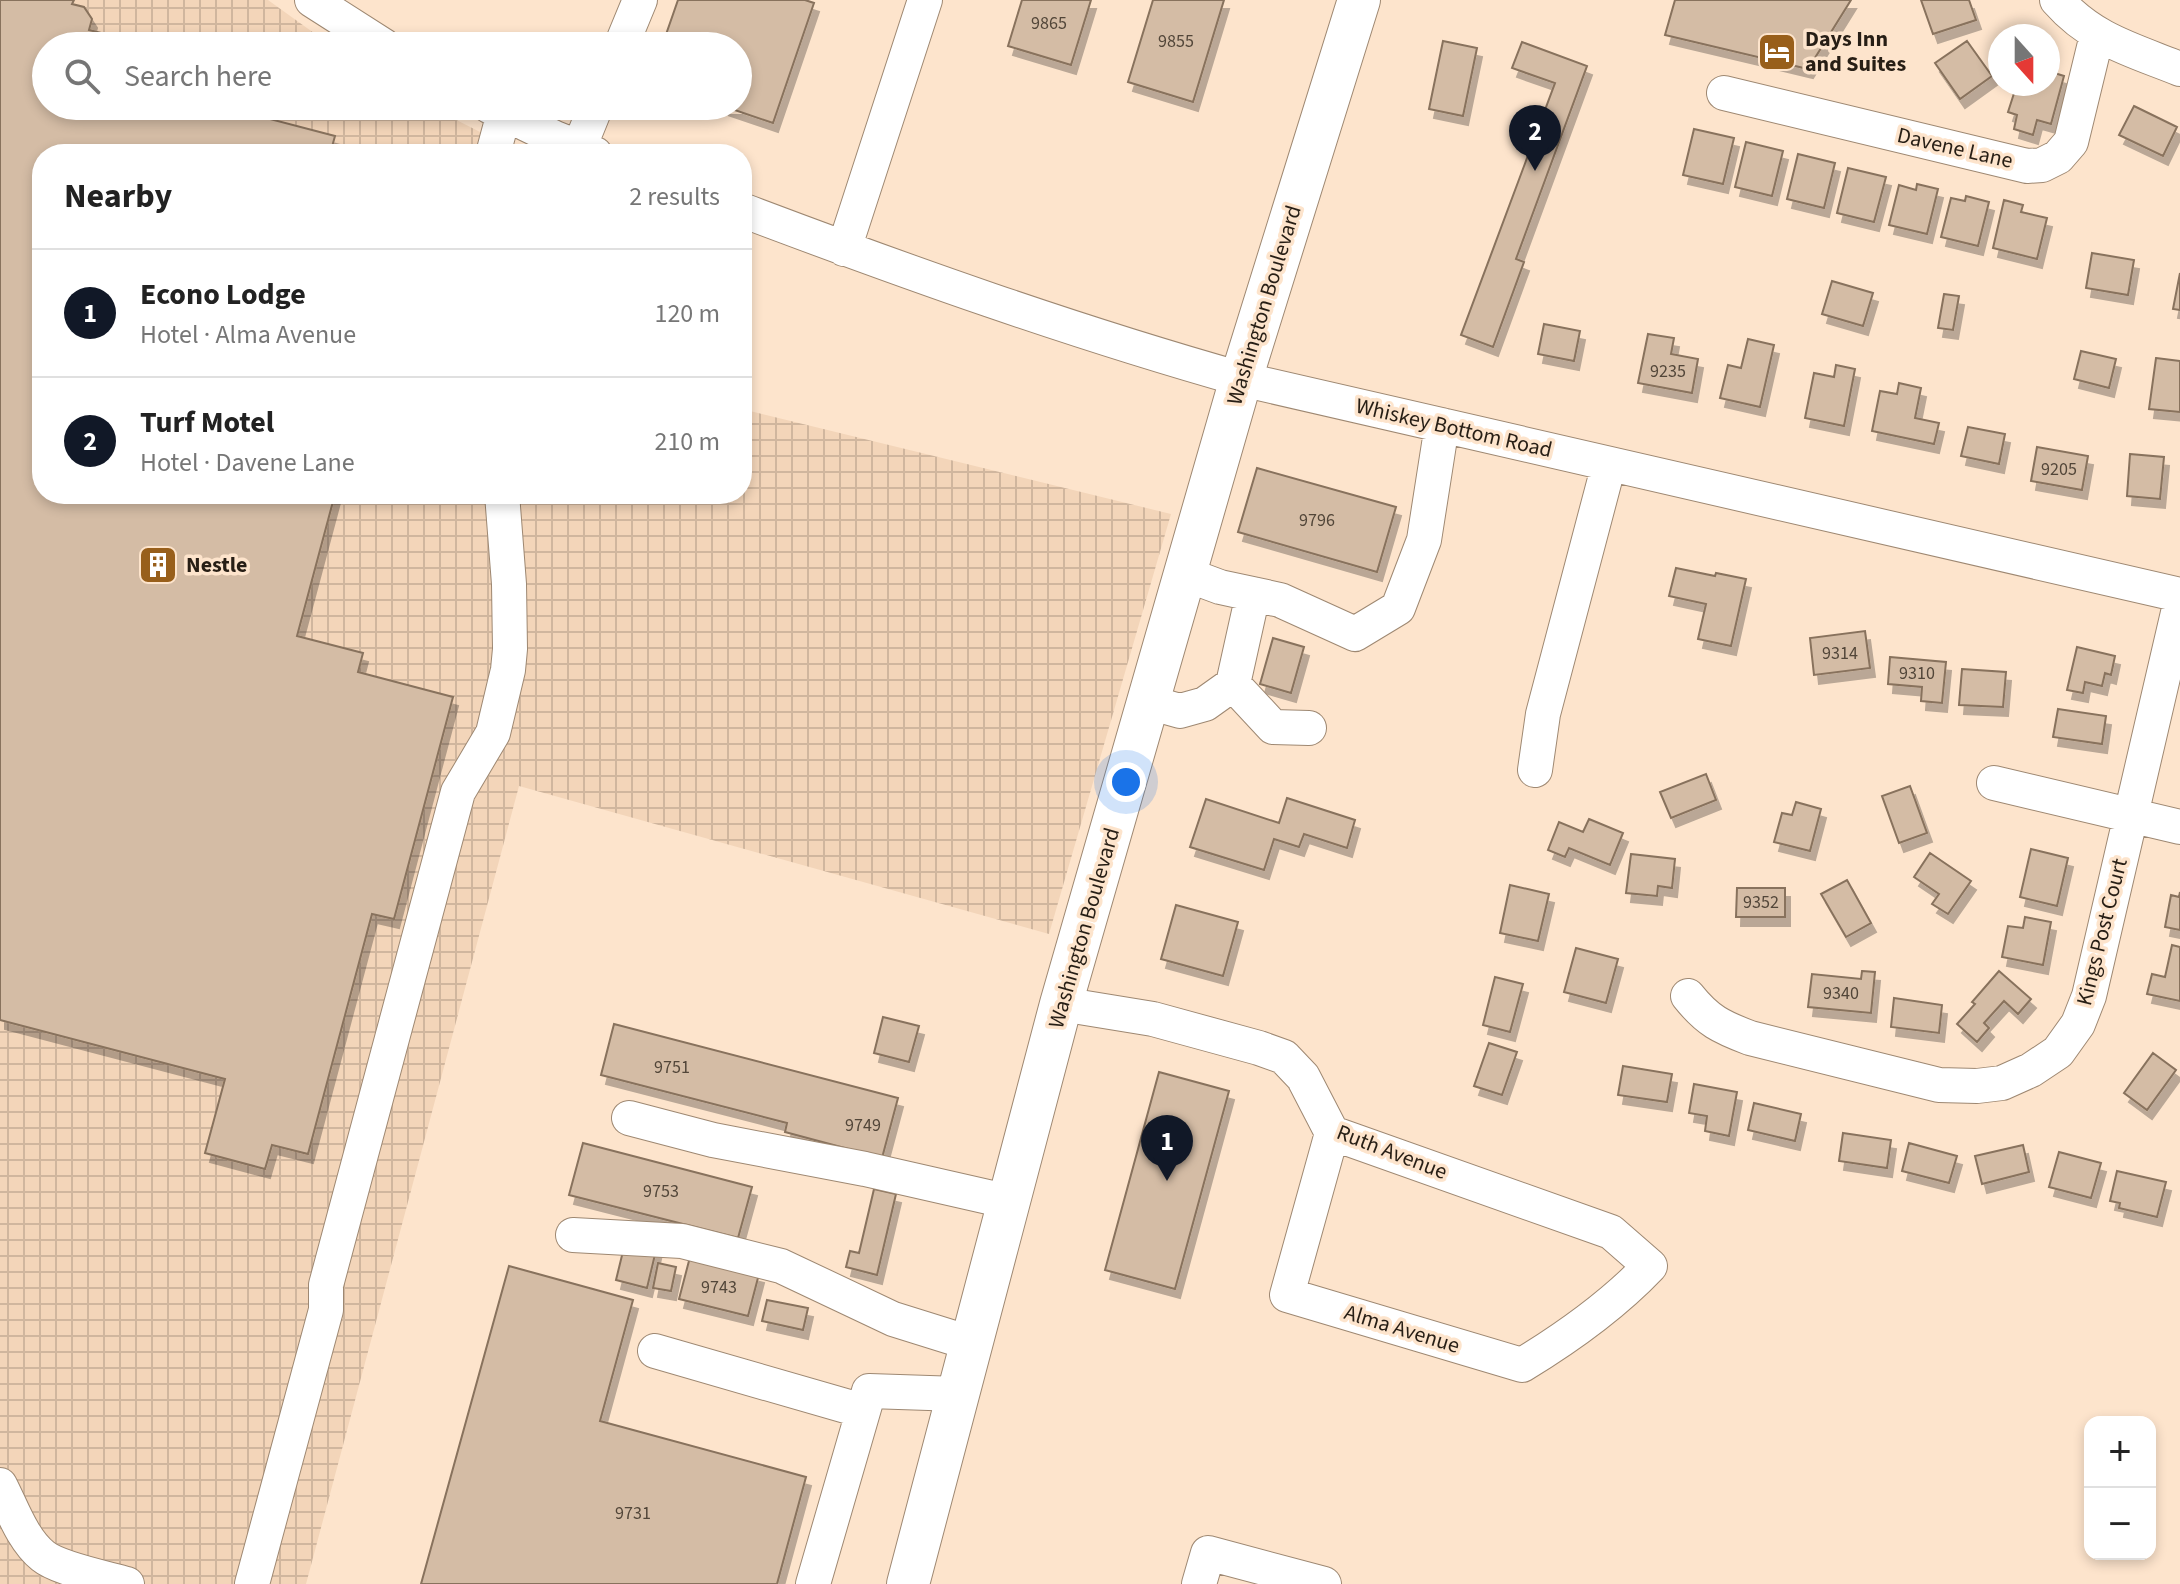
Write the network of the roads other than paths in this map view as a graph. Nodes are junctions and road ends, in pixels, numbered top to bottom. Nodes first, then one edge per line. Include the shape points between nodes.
1 (312, 0) edge
2 (640, 0) edge
3 (925, 0) edge
4 (1359, 0) edge
5 (2057, 0) edge
6 (362, 32) edge
7 (627, 32) edge
8 (2097, 35) junction
9 (2180, 69) edge
10 (1724, 93) dead end
11 (495, 120) edge
12 (518, 120) edge
13 (593, 120) edge
14 (494, 144) edge
15 (571, 144) edge
16 (588, 144) edge
17 (752, 214) edge
18 (844, 249) junction
19 (1241, 379) junction
20 (1442, 425) junction
21 (1609, 464) junction
22 (503, 504) edge
23 (1185, 574) junction
24 (1253, 594) junction
25 (2180, 595) edge
26 (2180, 604) edge
27 (1233, 684) junction
28 (1148, 702) junction
29 (1309, 728) dead end
30 (1535, 770) dead end
31 (1994, 783) dead end
32 (2130, 816) junction
33 (2180, 827) edge
34 (1688, 996) dead end
35 (1061, 1004) junction
36 (629, 1118) dead end
37 (1332, 1133) junction
38 (1010, 1202) junction
39 (573, 1235) dead end
40 (1650, 1266) joint
41 (973, 1344) junction
42 (655, 1351) dead end
43 (959, 1394) junction
44 (863, 1411) junction
45 (0, 1485) edge
46 (0, 1536) edge
47 (44, 1557) junction
48 (127, 1584) edge
49 (252, 1584) edge
50 (813, 1584) edge
51 (908, 1584) edge
52 (1199, 1584) edge
53 (1324, 1584) edge

1 - 6 street
2 - 7 street
3 - 18 street
4 - 19 main road, Washington Boulevard
5 - 8 street
8 - 9 street
8 - 10 street, Davene Lane via 2071,142 2042,165 2027,166
11 - 14 street
12 - 15 street
13 - 16 street
17 - 18 street, Whiskey Bottom Road
18 - 19 street, Whiskey Bottom Road via 1151,354
19 - 20 street, Whiskey Bottom Road
19 - 23 main road, Washington Boulevard
20 - 21 street, Whiskey Bottom Road
20 - 24 street via 1424,540 1398,608 1355,634 1280,600
21 - 25 street, Whiskey Bottom Road
21 - 30 street via 1543,714
22 - 49 street via 510,649 499,711 493,733 458,792
23 - 24 street
23 - 28 main road, Washington Boulevard
24 - 27 street
26 - 32 street, Kings Post Court
27 - 28 street via 1205,704 1180,711
27 - 29 street via 1273,727
28 - 35 main road, Washington Boulevard
31 - 32 street
32 - 33 street
32 - 34 street, Kings Post Court via 2078,1024 2058,1052 2002,1083 1939,1085 1750,1038 1703,1014
35 - 37 street, Ruth Avenue via 1153,1019 1284,1057 1303,1077
35 - 38 main road, Washington Boulevard
36 - 38 street
37 - 40 street, Ruth Avenue via 1611,1232
37 - 40 street, Alma Avenue via 1287,1295 1522,1365 1625,1292
38 - 41 main road, Washington Boulevard
39 - 41 street via 682,1241 781,1266 893,1319
41 - 43 main road, Washington Boulevard
42 - 44 street
43 - 44 street via 869,1391
43 - 51 main road, Washington Boulevard
44 - 50 street
45 - 47 street via 27,1538
46 - 47 street
47 - 48 street
52 - 53 street via 1208,1553

